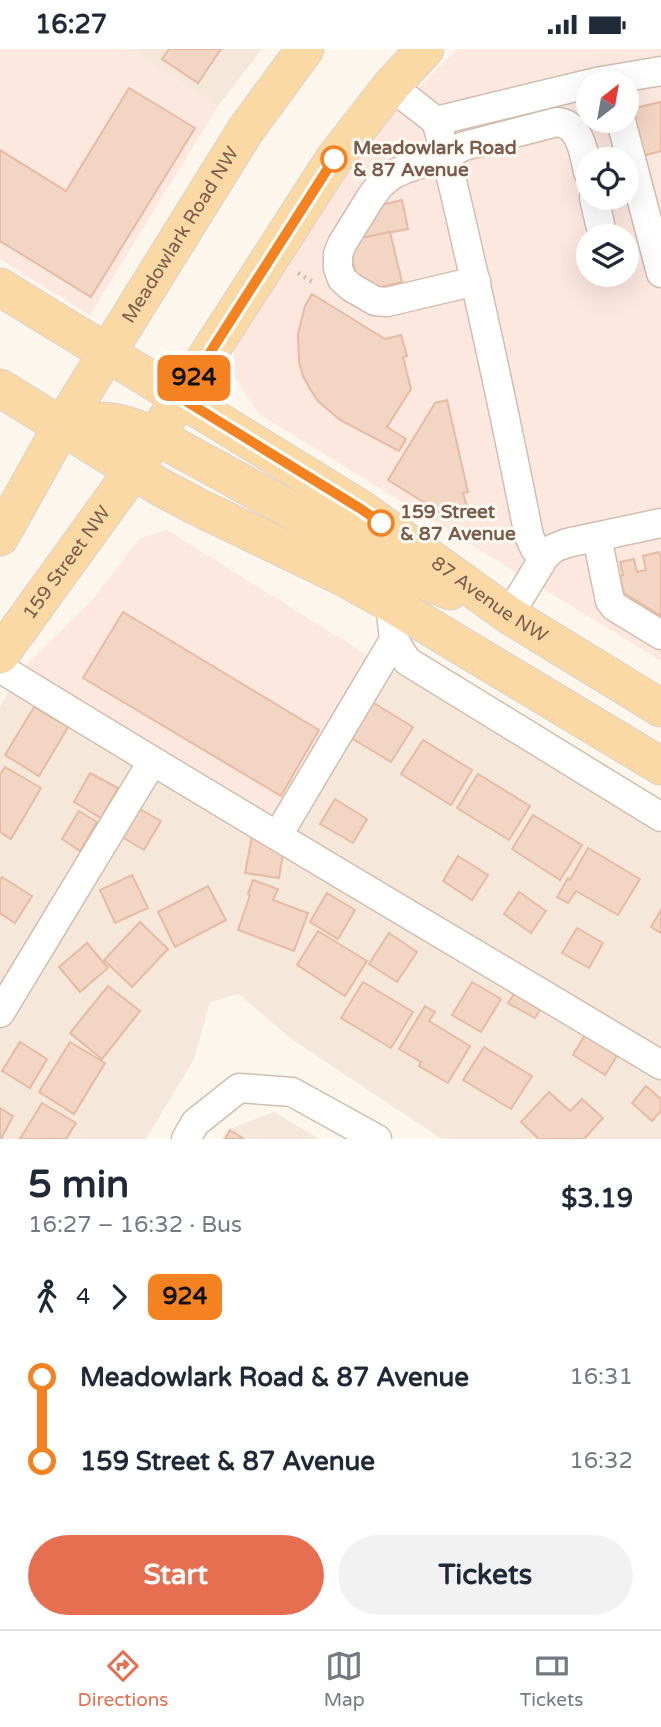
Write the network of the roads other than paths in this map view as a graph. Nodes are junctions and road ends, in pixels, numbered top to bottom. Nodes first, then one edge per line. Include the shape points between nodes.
1 (305, 49) edge
2 (425, 49) edge
3 (661, 71) edge
4 (639, 75) edge
5 (391, 86) junction
6 (576, 88) edge
7 (436, 121) junction
8 (624, 133) edge
9 (582, 147) edge
10 (446, 155) junction
11 (661, 273) edge
12 (476, 281) junction
13 (0, 287) edge
14 (108, 353) junction
15 (0, 388) edge
16 (181, 398) junction
17 (62, 426) junction
18 (156, 436) junction
19 (133, 471) junction
20 (661, 523) edge
21 (0, 537) edge
22 (597, 537) junction
23 (545, 556) junction
24 (390, 603) junction
25 (509, 615) junction
26 (661, 635) edge
27 (394, 640) junction
28 (0, 656) edge
29 (0, 668) edge
30 (661, 708) edge
31 (152, 762) junction
32 (661, 765) edge
33 (661, 817) edge
34 (278, 835) junction
35 (0, 1013) edge
36 (661, 1065) edge
37 (186, 1139) edge
38 (377, 1139) edge

1 - 14 main road, Meadowlark Road NW via 246,131
2 - 5 main road
3 - 4 street
5 - 7 street
5 - 16 main road via 334,159
6 - 7 street
7 - 10 street
8 - 11 street
9 - 10 street via 575,132 557,122
10 - 12 street
10 - 12 street via 405,169 380,185 342,244 338,268 342,279 375,301
12 - 23 street via 529,536
13 - 14 main road, 87 Avenue NW
14 - 16 main road, 87 Avenue NW
14 - 17 main road, Meadowlark Road NW
15 - 17 main road
16 - 18 main road
16 - 25 main road, 87 Avenue NW via 361,509
17 - 18 main road via 106,420
17 - 19 main road
17 - 21 main road
18 - 19 main road
18 - 25 main road via 406,573
19 - 24 main road
19 - 28 main road, 159 Street NW
20 - 22 street
22 - 23 street via 567,543
22 - 26 street via 610,601
23 - 25 street
24 - 27 street
24 - 32 main road
25 - 30 main road, 87 Avenue NW
27 - 33 street via 407,661
27 - 34 street
29 - 31 street
31 - 34 street
31 - 35 street
34 - 36 street
37 - 38 street via 195,1123 239,1088 292,1092

